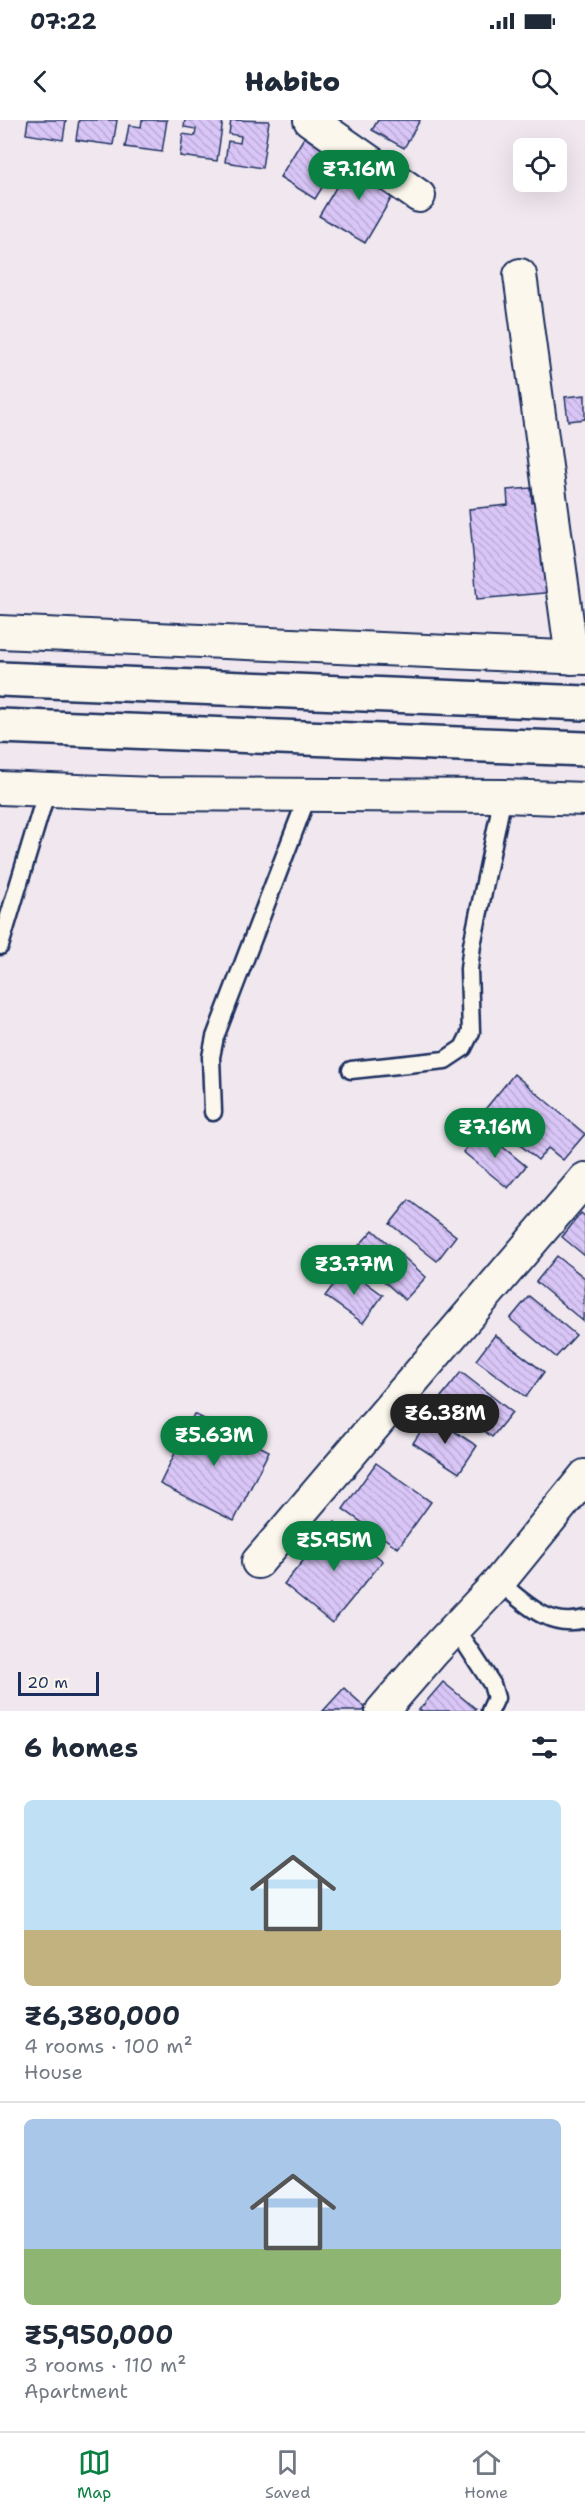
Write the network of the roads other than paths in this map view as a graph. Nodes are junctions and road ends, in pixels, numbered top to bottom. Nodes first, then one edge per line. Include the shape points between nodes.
1 (310, 120) edge
2 (419, 196) dead end
3 (520, 275) dead end
4 (0, 632) edge
5 (579, 658) edge
6 (0, 679) edge
7 (585, 703) edge
8 (0, 726) edge
9 (585, 749) edge
10 (0, 788) edge
11 (47, 790) junction
12 (308, 795) junction
13 (502, 796) junction
14 (585, 799) edge
15 (0, 946) edge
16 (351, 1070) dead end
17 (213, 1112) dead end
18 (585, 1179) edge
19 (585, 1476) edge
20 (258, 1562) dead end
21 (499, 1582) junction
22 (585, 1619) edge
23 (456, 1629) junction
24 (382, 1711) edge
25 (490, 1711) edge

1 - 2 street
3 - 5 street
4 - 5 street
6 - 7 highway
8 - 9 highway
10 - 11 street
11 - 12 street
11 - 15 lane
12 - 13 street
12 - 17 lane via 215,1037 211,1058
13 - 14 street
13 - 16 lane via 472,945 471,1032 463,1048 446,1060
18 - 20 street
19 - 21 street
21 - 22 lane via 540,1616 561,1622
21 - 23 street
23 - 24 street
23 - 25 lane via 492,1684 496,1698

